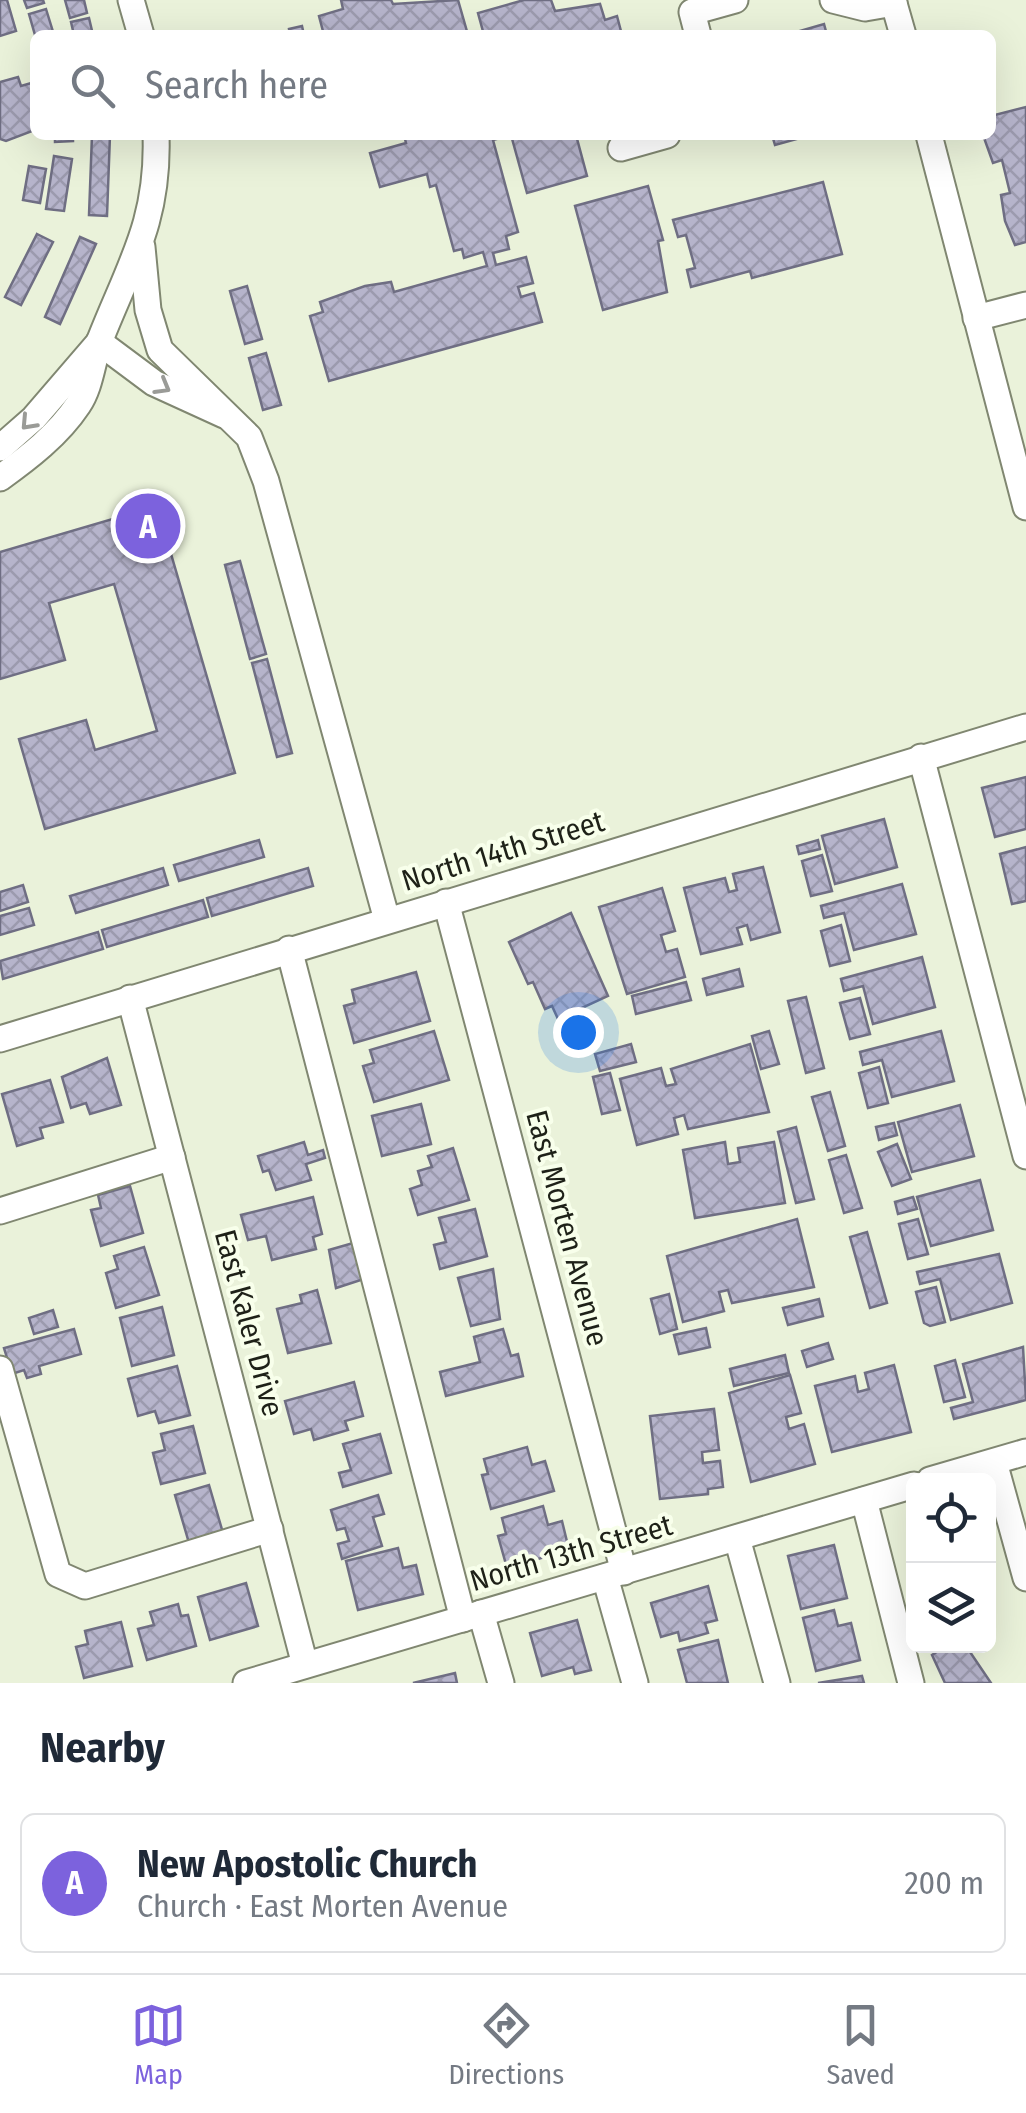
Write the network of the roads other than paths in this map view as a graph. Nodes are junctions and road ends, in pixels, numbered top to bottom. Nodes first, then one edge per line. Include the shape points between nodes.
1 (131, 0) edge
2 (735, 0) edge
3 (833, 0) edge
4 (894, 1) edge
5 (140, 30) edge
6 (697, 30) edge
7 (902, 30) edge
8 (156, 140) edge
9 (649, 140) edge
10 (930, 140) edge
11 (621, 148) dead end
12 (142, 247) junction
13 (1026, 304) edge
14 (976, 318) junction
15 (99, 342) junction
16 (234, 419) junction
17 (1018, 444) edge
18 (0, 448) edge
19 (0, 478) edge
20 (1026, 506) edge
21 (1026, 727) edge
22 (920, 757) junction
23 (446, 902) junction
24 (387, 920) junction
25 (288, 949) junction
26 (130, 998) junction
27 (0, 1039) edge
28 (1026, 1156) edge
29 (172, 1157) junction
30 (0, 1211) edge
31 (0, 1369) edge
32 (1026, 1452) edge
33 (994, 1462) junction
34 (955, 1473) edge
35 (906, 1488) edge
36 (864, 1500) junction
37 (270, 1529) junction
38 (737, 1538) junction
39 (614, 1574) junction
40 (1026, 1578) edge
41 (472, 1616) junction
42 (306, 1664) junction
43 (246, 1683) edge
44 (501, 1683) edge
45 (635, 1683) edge
46 (777, 1683) edge
47 (911, 1683) edge

1 - 5 street
2 - 6 street via 692,12
3 - 4 street via 865,8
4 - 7 street
8 - 12 street
9 - 11 street
10 - 14 street
12 - 15 street
12 - 16 street via 160,350
13 - 14 street
14 - 17 street
15 -> 16 street via 154,383
15 -> 18 street
15 - 19 street via 79,404
16 - 24 street via 266,480
17 - 20 street
21 - 22 street, North 14th Street
22 - 23 street, North 14th Street
22 - 28 street
23 - 24 street, North 14th Street
23 - 39 street, East Morten Avenue
24 - 25 street, North 14th Street
25 - 26 street, North 14th Street
25 - 41 street
26 - 27 street, North 14th Street
26 - 29 street, East Kaler Drive
29 - 30 street
29 - 37 street, East Kaler Drive
31 - 37 street via 58,1574 84,1586
32 - 33 street
33 - 34 street
33 - 40 street
35 - 36 street, North 13th Street
36 - 38 street, North 13th Street
36 - 47 street
37 - 42 street, East Kaler Drive
38 - 39 street, North 13th Street
38 - 46 street
39 - 41 street, North 13th Street
39 - 45 street, East Morten Avenue
41 - 42 street, North 13th Street
41 - 44 street
42 - 43 street, North 13th Street

